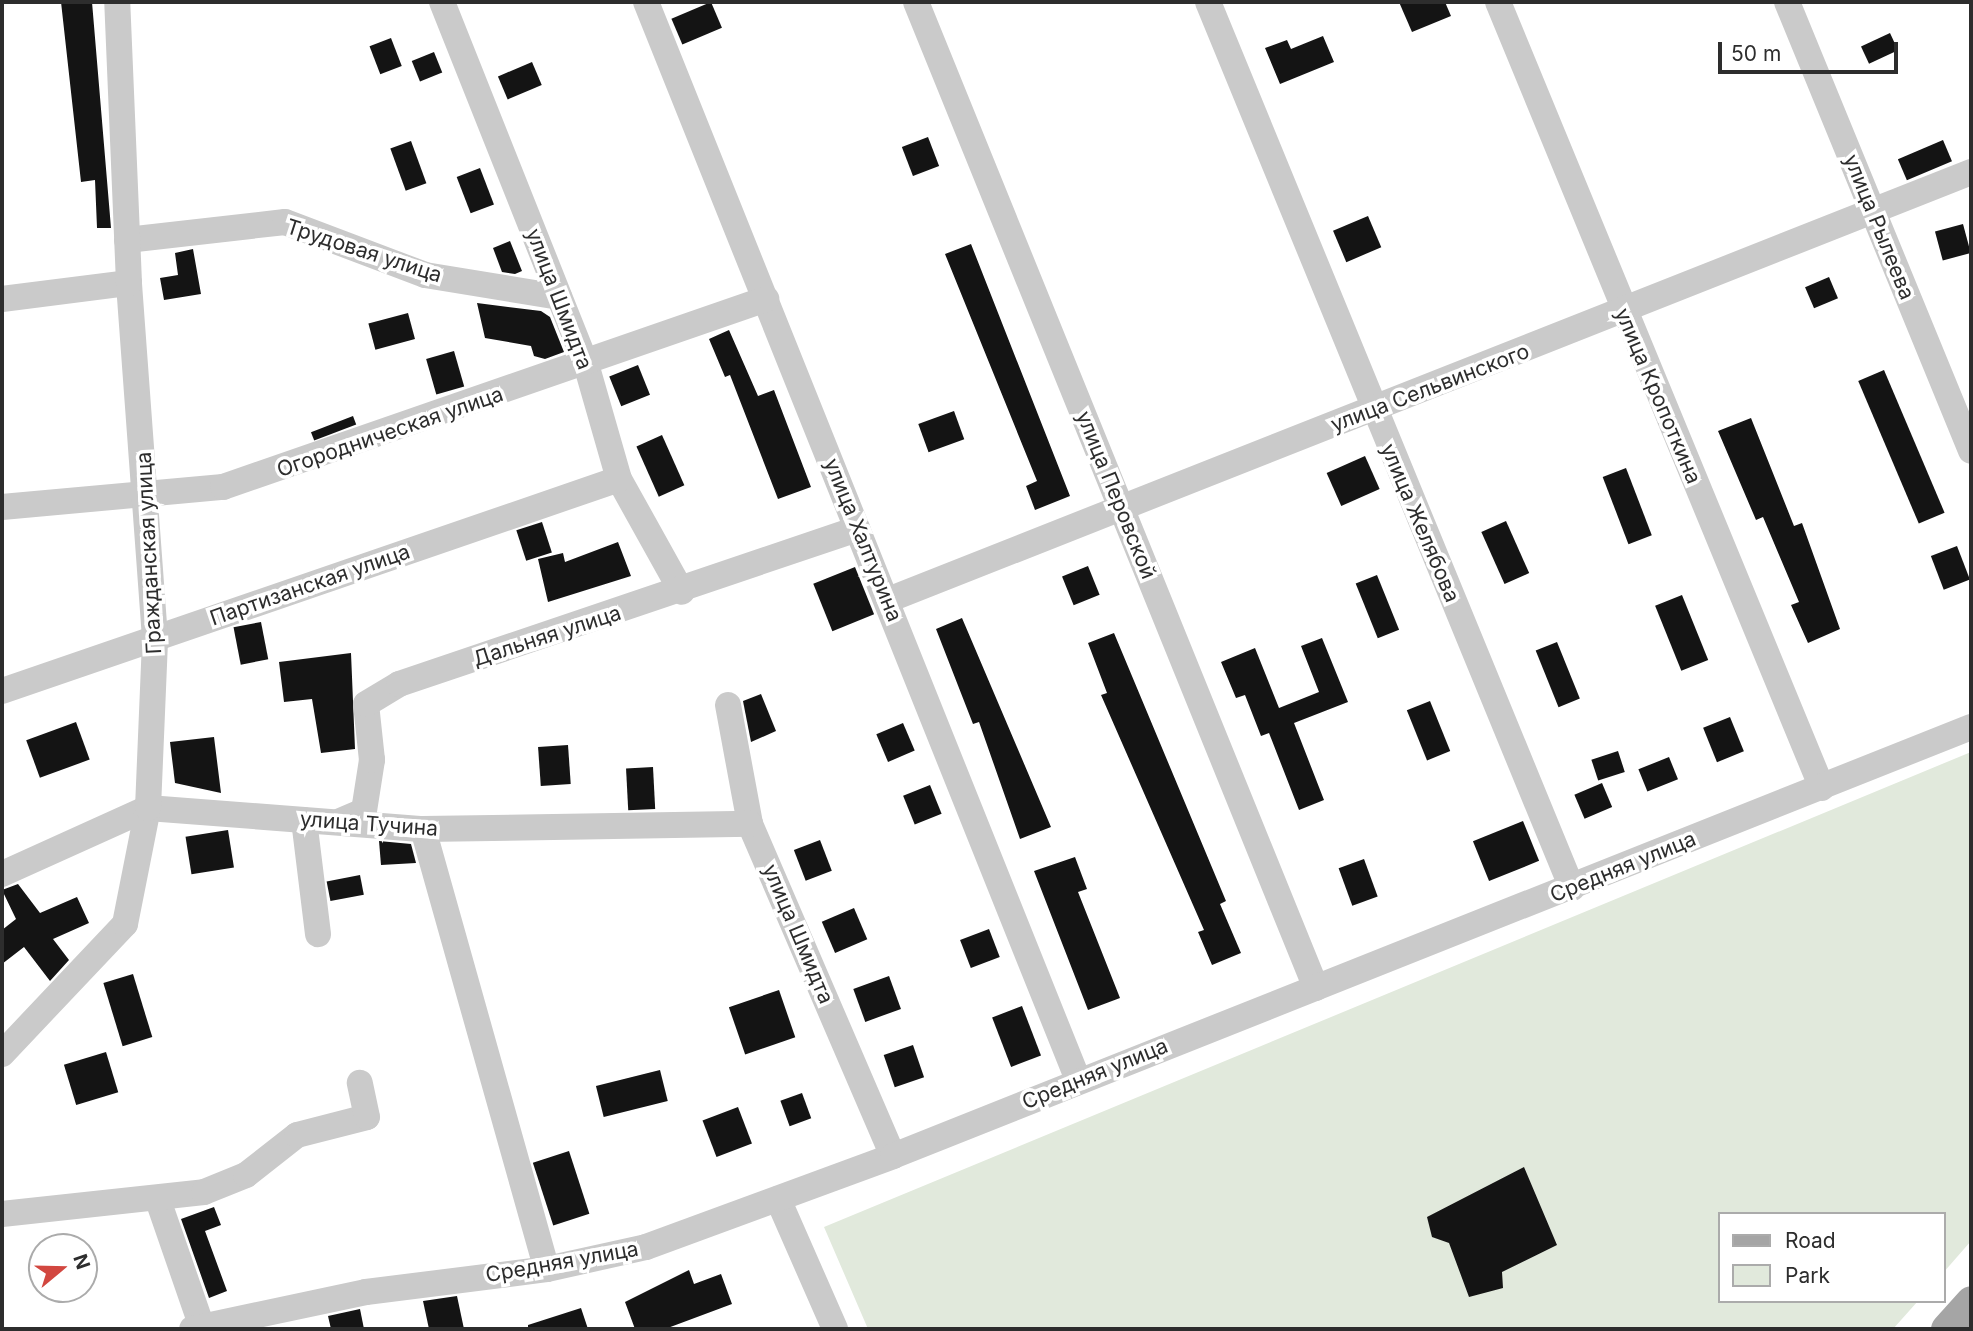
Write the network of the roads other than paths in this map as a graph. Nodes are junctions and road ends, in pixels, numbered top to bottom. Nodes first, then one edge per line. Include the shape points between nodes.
1 (117, 2) edge
2 (442, 2) edge
3 (646, 2) edge
4 (916, 2) edge
5 (1208, 2) edge
6 (1498, 2) edge
7 (1787, 2) edge
8 (1971, 172) edge
9 (1872, 211) junction
10 (127, 240) junction
11 (129, 283) junction
12 (559, 297) junction
13 (2, 299) edge
14 (766, 299) junction
15 (1623, 312) junction
16 (586, 364) junction
17 (1373, 410) junction
18 (1971, 451) edge
19 (619, 479) junction
20 (149, 497) junction
21 (1121, 506) junction
22 (2, 507) edge
23 (858, 528) junction
24 (682, 592) junction
25 (888, 600) junction
26 (155, 638) junction
27 (2, 691) edge
28 (728, 705) dead end
29 (1971, 727) edge
30 (1822, 788) junction
31 (148, 808) junction
32 (304, 820) junction
33 (338, 822) junction
34 (750, 824) junction
35 (423, 829) junction
36 (2, 874) edge
37 (1572, 888) junction
38 (318, 934) dead end
39 (1316, 988) junction
40 (2, 1054) edge
41 (1078, 1080) junction
42 (360, 1083) dead end
43 (893, 1156) junction
44 (818, 1184) junction
45 (778, 1199) junction
46 (158, 1200) junction
47 (748, 1210) junction
48 (2, 1214) edge
49 (798, 1245) junction
50 (547, 1269) junction
51 (1971, 1302) edge
52 (197, 1328) edge
53 (835, 1329) edge
54 (1947, 1329) edge

1 - 10 street, Гражданская улица
2 - 12 street, улица Шмидта
3 - 14 street, улица Халтурина
4 - 21 street, улица Перовской
5 - 17 street, улица Желябова
6 - 15 street, улица Кропоткина
7 - 9 street, улица Рылеева
8 - 9 street, улица Сельвинского
9 - 15 street, улица Сельвинского
9 - 18 street, улица Рылеева
10 - 11 street, Гражданская улица
10 - 12 street, Трудовая улица via 285,222 425,275
11 - 13 street
11 - 20 street, Гражданская улица
12 - 16 street, улица Шмидта
14 - 16 street, Огородническая улица
14 - 23 street, улица Халтурина
15 - 17 street, улица Сельвинского
15 - 30 street, улица Кропоткина
16 - 19 street, улица Шмидта
16 - 20 street, Огородническая улица via 282,470
17 - 21 street, улица Сельвинского
17 - 37 street, улица Желябова
19 - 24 street, улица Шмидта
19 - 26 street, Партизанская улица
20 - 22 street, Огородническая улица
20 - 26 street, Гражданская улица
21 - 25 street, улица Сельвинского
21 - 39 street, улица Перовской
23 - 24 street, Дальняя улица
23 - 25 street, улица Халтурина
24 - 33 street, Дальняя улица via 399,684 366,704 372,760 363,811
25 - 41 street, улица Халтурина
26 - 27 street, Партизанская улица
26 - 31 street, Гражданская улица
28 - 34 street, улица Шмидта
29 - 30 street, Средняя улица
30 - 37 street, Средняя улица
31 - 32 street, улица Тучина
31 - 36 street, улица Тучина
31 - 40 street, Гражданская улица via 125,924
32 - 33 street, улица Тучина
32 - 38 street
33 - 35 street, улица Тучина
34 - 35 street, улица Тучина
34 - 43 street, улица Шмидта
35 - 50 street
37 - 39 street, Средняя улица
39 - 41 street, Средняя улица
41 - 43 street, Средняя улица
42 - 46 street via 367,1117 297,1135 246,1175 204,1192
43 - 44 street, Средняя улица
44 - 45 street, Средняя улица
44 - 49 street via 799,1210
45 - 47 street, Средняя улица
45 - 49 street
46 - 48 street via 134,1195
46 - 52 street
47 - 49 street via 772,1221
47 - 50 street, Средняя улица via 646,1247
49 - 53 street
50 - 52 street, Средняя улица via 366,1292
51 - 54 main road

